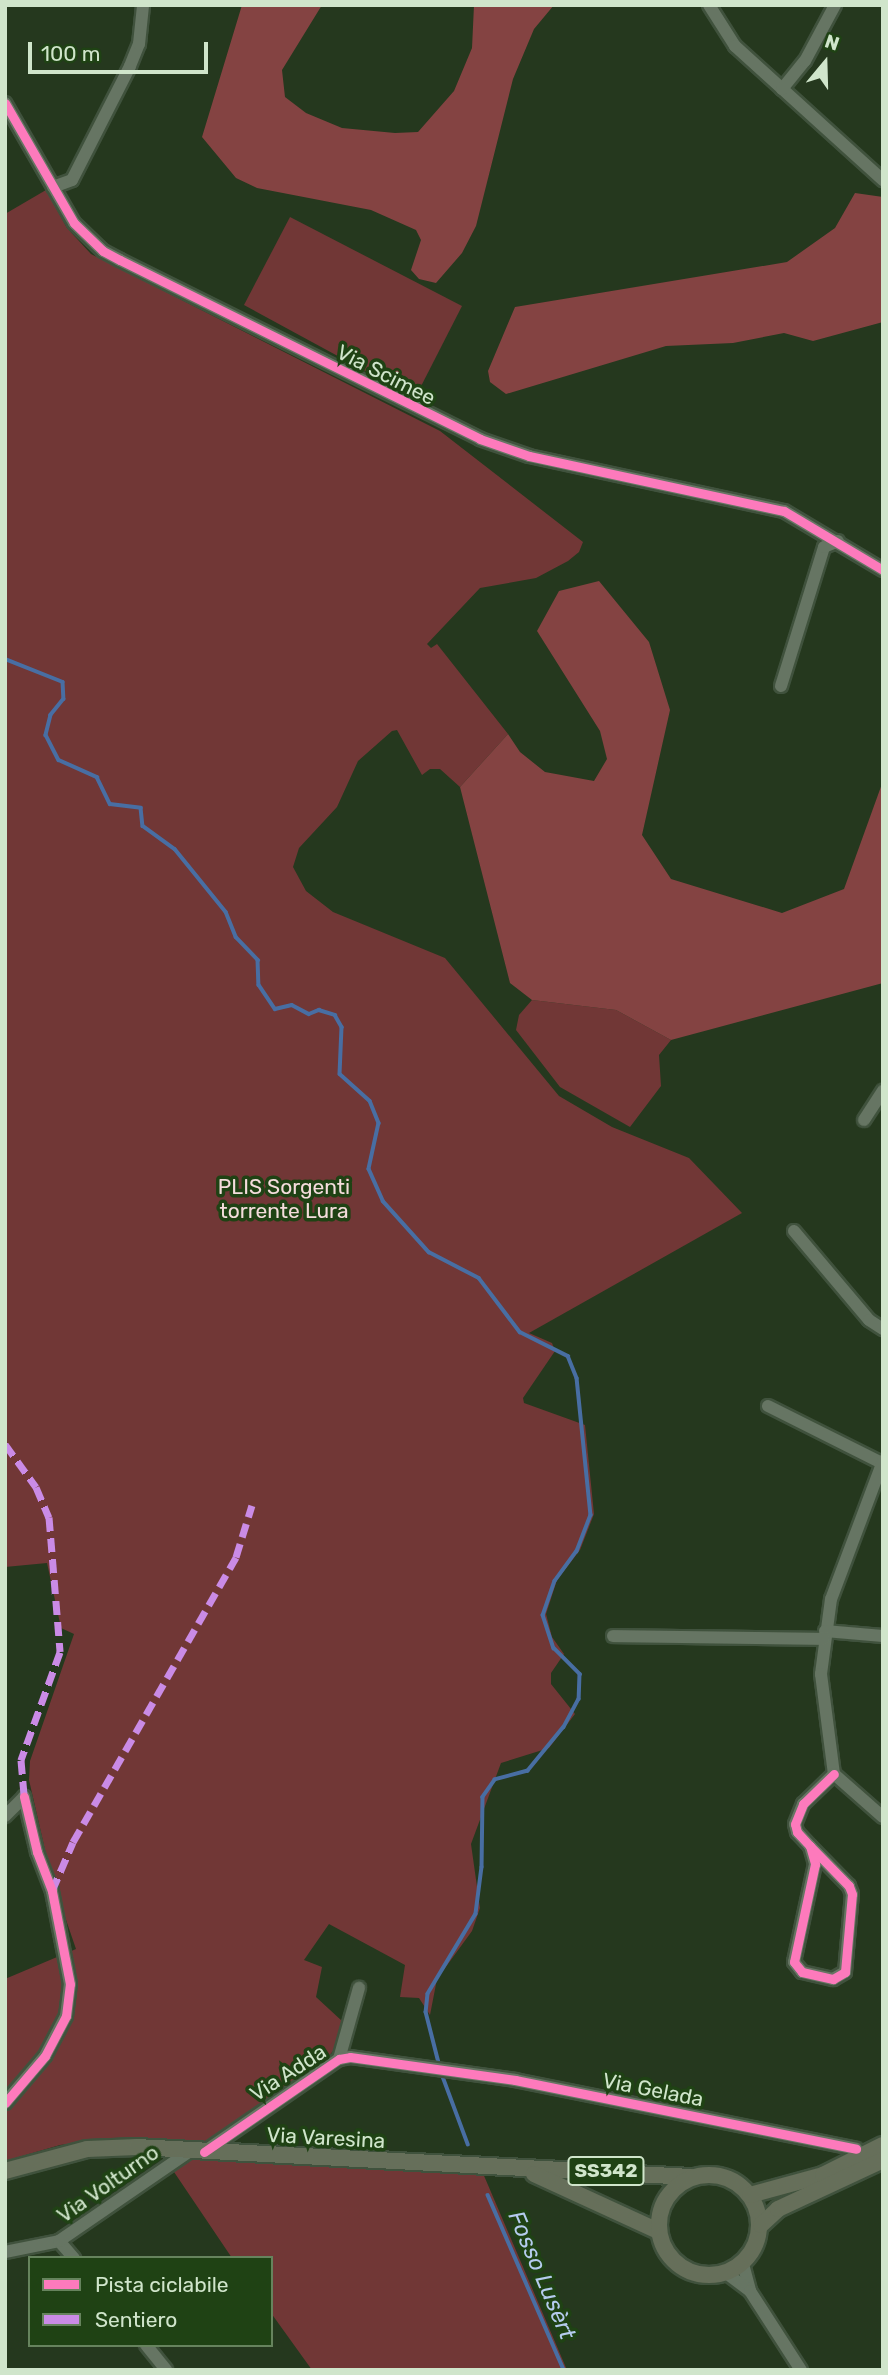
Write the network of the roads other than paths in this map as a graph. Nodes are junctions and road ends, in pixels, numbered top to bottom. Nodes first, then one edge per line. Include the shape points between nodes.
1 (142, 5) edge
2 (709, 5) edge
3 (835, 5) edge
4 (782, 89) junction
5 (5, 103) edge
6 (883, 180) edge
7 (53, 187) junction
8 (838, 541) junction
9 (883, 570) edge
10 (781, 687) dead end
11 (883, 1091) edge
12 (864, 1120) dead end
13 (794, 1231) dead end
14 (883, 1329) edge
15 (768, 1406) dead end
16 (882, 1462) edge
17 (824, 1635) junction
18 (613, 1636) dead end
19 (883, 1636) edge
20 (834, 1774) junction
21 (5, 1816) edge
22 (883, 1817) edge
23 (810, 1846) junction
24 (359, 1988) dead end
25 (339, 2059) junction
26 (443, 2069) joint
27 (5, 2103) edge
28 (883, 2145) edge
29 (856, 2149) dead end
30 (197, 2151) junction
31 (883, 2160) edge
32 (522, 2169) junction
33 (5, 2171) edge
34 (691, 2177) junction
35 (750, 2195) junction
36 (761, 2225) junction
37 (658, 2231) junction
38 (59, 2241) junction
39 (5, 2252) edge
40 (72, 2256) edge
41 (743, 2264) junction
42 (726, 2273) junction
43 (750, 2291) junction
44 (148, 2347) edge
45 (166, 2370) edge
46 (801, 2370) edge

1 - 7 street via 139,44 125,78 72,180
2 - 4 street via 735,46
3 - 4 street via 805,61
4 - 6 street
5 - 7 street, Via Scimee
7 - 8 street, Via Scimee via 74,223 103,251 454,428 529,456 784,511
8 - 9 street, Via Scimee
8 - 10 street via 824,547
11 - 12 street
13 - 14 street via 869,1320
15 - 16 street
16 - 17 street via 839,1576
17 - 18 street
17 - 19 street
17 - 20 street via 823,1701
20 - 22 street
20 - 23 street via 797,1815 797,1832
21 - 27 street via 24,1797 52,1891 71,1984 66,2016 45,2056
23 - 23 street via 815,1864 794,1962 802,1972 833,1979 845,1972 852,1894
24 - 25 street, Via Adda
25 - 26 street, Via Adda
25 - 30 street, Via Adda
26 - 29 street, Via Gelada
28 - 35 main road via 823,2175
30 - 32 main road, Via Varesina / SS342
30 - 33 main road, Via Varesina / SS342 via 87,2149
30 - 38 street, Via Volturno
31 - 36 main road via 778,2209
32 - 34 main road, Via Varesina / SS342
32 - 37 main road, Via Varesina / SS342
34 - 35 main road, SS342 via 722,2176 736,2181
34 - 37 main road, SS342 via 670,2191 659,2213
35 - 36 main road
36 - 41 main road via 757,2243
37 - 42 main road via 676,2264 695,2273
38 - 39 street, Via Volturno
38 - 40 street
41 - 42 main road
41 - 43 street
42 - 43 street
43 - 46 street
44 - 45 street

